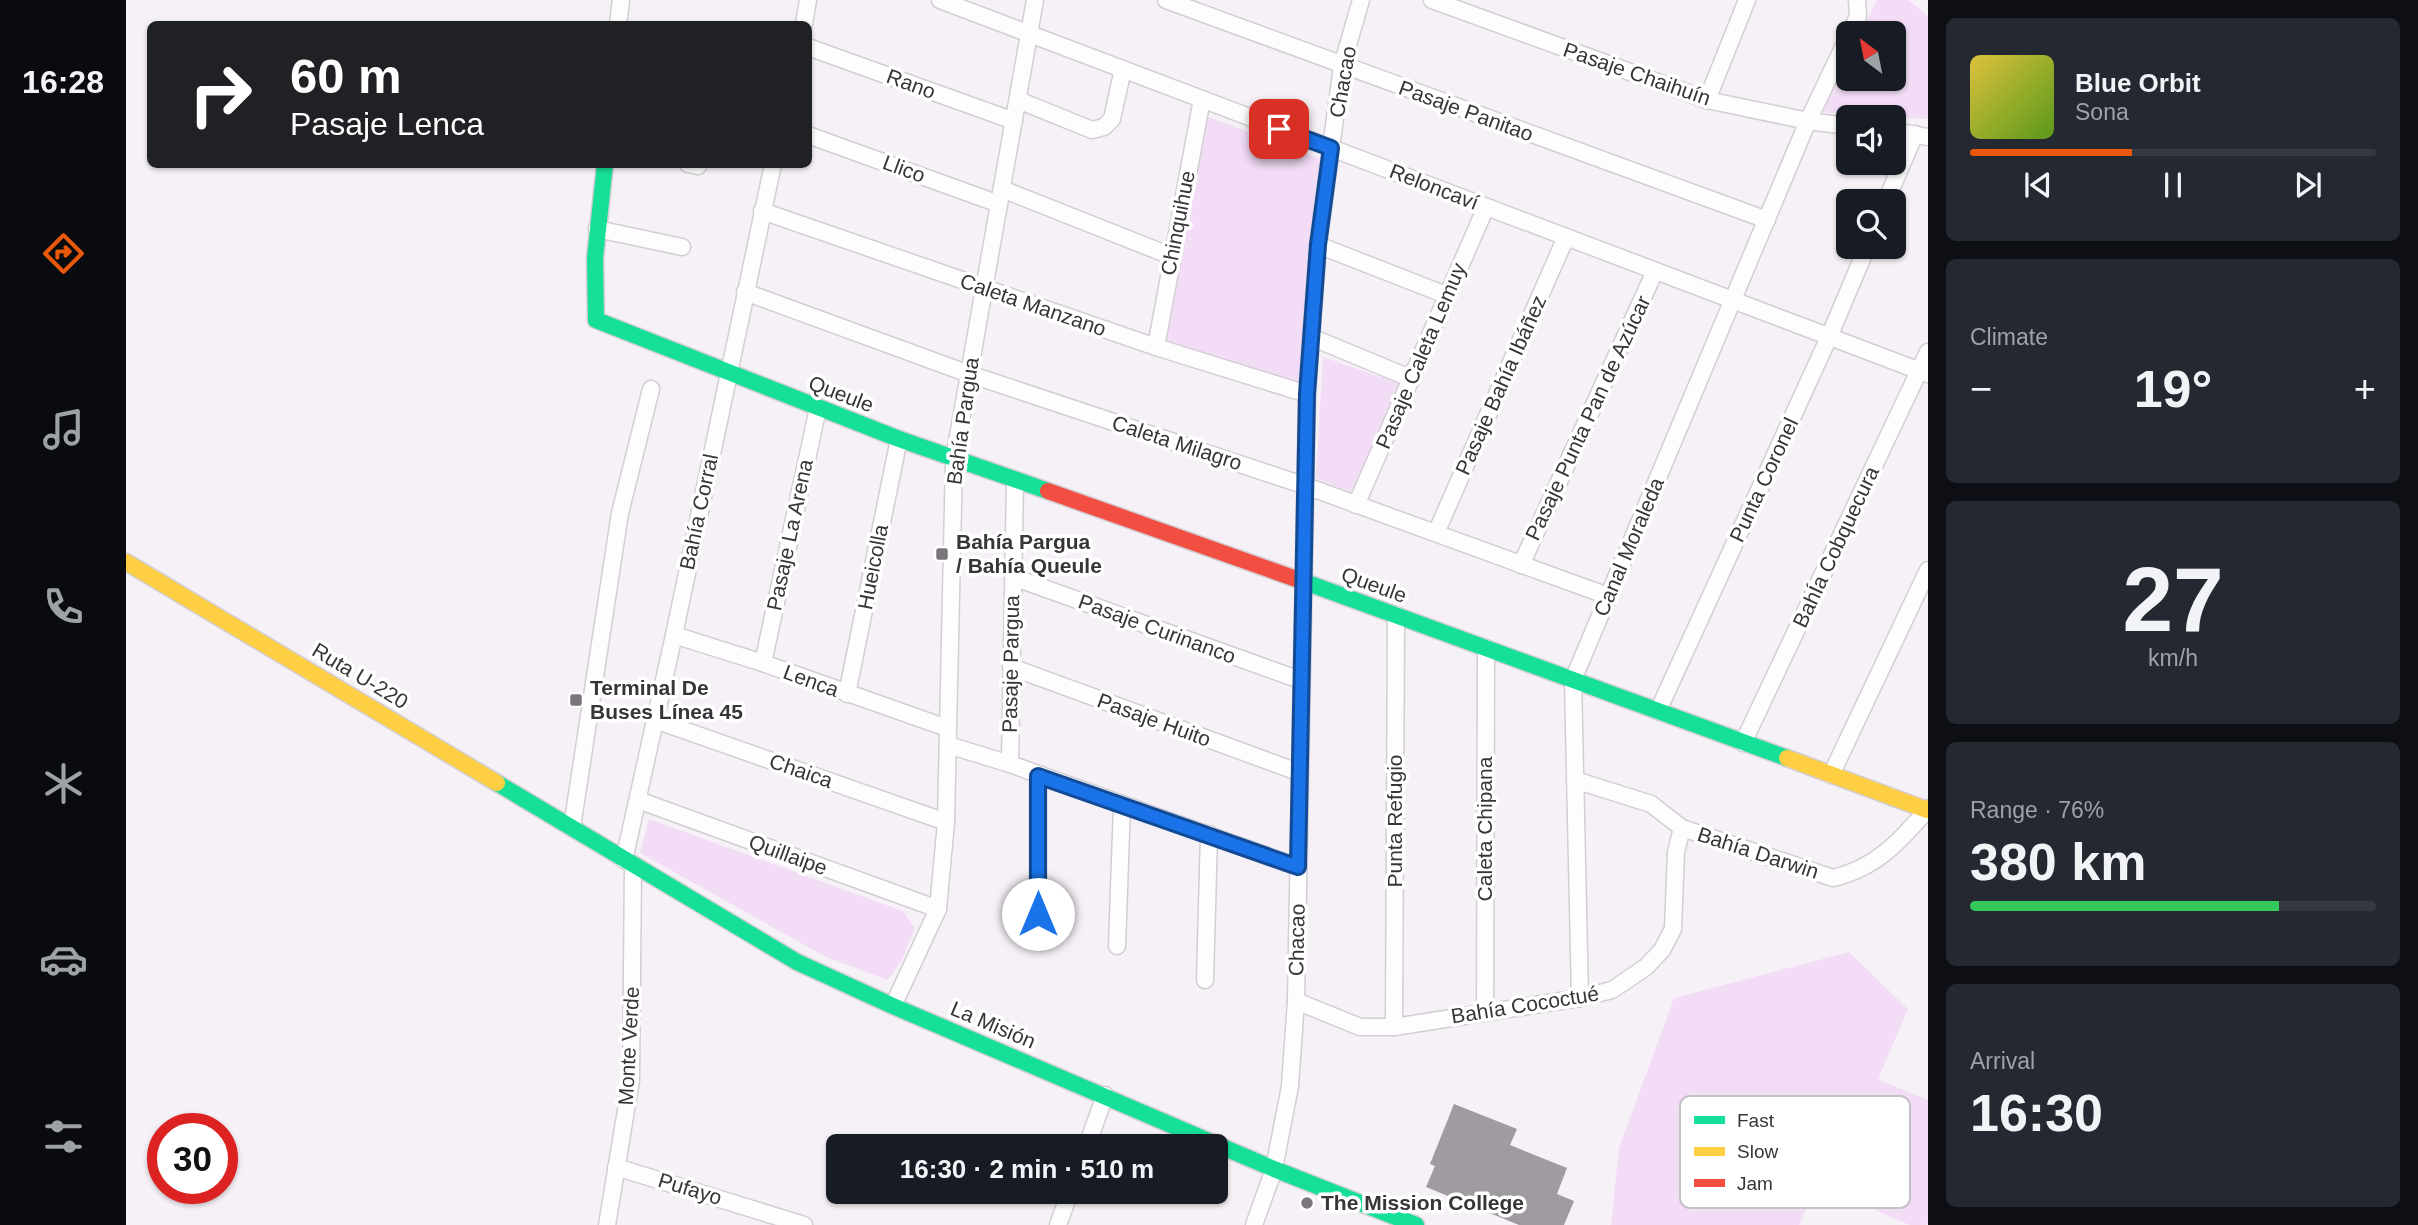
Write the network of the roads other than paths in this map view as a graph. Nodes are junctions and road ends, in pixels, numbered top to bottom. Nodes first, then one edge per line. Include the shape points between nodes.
1 (621, 0) edge
2 (808, 0) edge
3 (940, 0) edge
4 (1035, 0) edge
5 (1166, 0) edge
6 (1361, 0) edge
7 (1432, 0) edge
8 (1747, 0) edge
9 (1857, 0) edge
10 (618, 21) edge
11 (804, 21) edge
12 (1856, 21) edge
13 (1030, 34) junction
14 (812, 48) edge
15 (1836, 62) edge
16 (1342, 66) junction
17 (1123, 69) junction
18 (1202, 99) junction
19 (1018, 100) junction
20 (1707, 100) junction
21 (1014, 121) junction
22 (1808, 121) junction
23 (1836, 124) edge
24 (1921, 135) edge
25 (812, 136) edge
26 (1331, 148) junction
27 (605, 168) edge
28 (772, 168) edge
29 (1892, 189) edge
30 (1001, 197) junction
31 (1486, 207) junction
32 (762, 211) junction
33 (1767, 220) junction
34 (597, 229) junction
35 (1566, 237) junction
36 (1318, 245) junction
37 (682, 247) dead end
38 (1171, 256) junction
39 (1862, 259) edge
40 (1655, 271) junction
41 (984, 288) junction
42 (745, 292) junction
43 (1446, 295) junction
44 (1733, 300) junction
45 (1311, 337) junction
46 (1829, 337) junction
47 (1156, 347) junction
48 (1928, 352) edge
49 (728, 373) junction
50 (1924, 373) edge
51 (969, 374) junction
52 (1412, 379) junction
53 (651, 389) dead end
54 (1307, 394) junction
55 (818, 408) junction
56 (899, 439) junction
57 (954, 459) junction
58 (1015, 480) junction
59 (1306, 486) junction
60 (1356, 505) junction
61 (1436, 533) junction
62 (126, 562) edge
63 (1521, 565) junction
64 (1928, 570) edge
65 (1013, 577) junction
66 (1303, 581) junction
67 (1608, 596) junction
68 (1396, 615) junction
69 (674, 635) junction
70 (1486, 648) junction
71 (763, 663) junction
72 (1011, 667) junction
73 (1300, 680) junction
74 (1573, 680) junction
75 (847, 694) junction
76 (1658, 711) junction
77 (655, 720) junction
78 (947, 728) junction
79 (1744, 743) junction
80 (948, 745) junction
81 (1010, 764) junction
82 (1298, 772) junction
83 (1831, 775) junction
84 (1038, 776) junction
85 (1576, 780) junction
86 (638, 800) junction
87 (1122, 804) junction
88 (1927, 809) edge
89 (946, 822) junction
90 (572, 827) junction
91 (1682, 828) junction
92 (1209, 834) junction
93 (628, 863) junction
94 (1298, 867) junction
95 (938, 909) junction
96 (1038, 914) dead end
97 (1118, 946) dead end
98 (1205, 980) dead end
99 (1580, 998) junction
100 (1296, 1001) junction
101 (893, 1006) junction
102 (1485, 1011) junction
103 (1394, 1027) junction
104 (1105, 1095) junction
105 (1091, 1134) edge
106 (616, 1167) junction
107 (1274, 1169) junction
108 (1066, 1204) edge
109 (607, 1225) edge
110 (804, 1225) edge
111 (1058, 1225) edge
112 (1254, 1225) edge
113 (1416, 1225) edge

1 - 10 street
2 - 11 street
3 - 13 street, Reloncaví
4 - 13 street, Bahía Pargua
5 - 16 street, Pasaje Panitao
6 - 16 street, Chacao
7 - 20 street, Pasaje Chaihuín
8 - 20 street
9 - 12 street, Canal Moraleda
13 - 17 street, Reloncaví
13 - 19 street, Bahía Pargua
14 - 21 street, Rano
15 - 22 street, Canal Moraleda
16 - 26 street, Chacao
16 - 33 street, Pasaje Panitao
17 - 18 street, Reloncaví
17 - 19 street via 1112,119 1104,127 1093,130
18 - 26 street, Reloncaví
18 - 38 street, Chinquihue
19 - 21 street, Bahía Pargua
20 - 22 street, Pasaje Chaihuín
21 - 30 street, Bahía Pargua
22 - 23 street, Pasaje Chaihuín
22 - 33 street, Canal Moraleda
24 - 29 street
25 - 30 street, Llico
26 - 31 street, Reloncaví
26 - 36 street, Chacao
27 - 34 street
28 - 32 street, Bahía Corral
30 - 38 street, Llico
30 - 41 street, Bahía Pargua
31 - 35 street, Reloncaví
31 - 43 street, Pasaje Caleta Lemuy
32 - 41 street, Caleta Manzano
32 - 42 street, Bahía Corral
33 - 44 street, Canal Moraleda
34 - 37 street
34 - 49 street, Queule via 596,320
35 - 40 street, Reloncaví
35 - 61 street, Pasaje Bahía Ibáñez
36 - 43 street
36 - 45 street, Chacao
38 - 47 street, Chinquihue
39 - 46 street, Punta Coronel
40 - 44 street, Reloncaví
40 - 63 street, Pasaje Punta Pan de Azúcar
41 - 47 street, Caleta Manzano
41 - 51 street, Bahía Pargua
42 - 49 street, Bahía Corral
42 - 51 street, Caleta Milagro
43 - 52 street, Pasaje Caleta Lemuy
44 - 46 street, Reloncaví
44 - 67 street, Canal Moraleda
45 - 52 street
45 - 54 street, Chacao
46 - 50 street, Reloncaví
46 - 76 street, Punta Coronel
47 - 54 street, Caleta Manzano
48 - 50 street, BahÍa Cobquecura
49 - 55 street, Queule
49 - 69 street, Bahía Corral
50 - 79 street, BahÍa Cobquecura
51 - 57 street, Bahía Pargua
51 - 59 street, Caleta Milagro
52 - 60 street, Pasaje Caleta Lemuy
53 - 90 street via 620,513
54 - 59 street, Chacao
55 - 56 street, Queule
55 - 71 street, Pasaje La Arena
56 - 57 street, Queule
56 - 75 street, Hueicolla
57 - 58 street, Queule
57 - 78 street, Bahía Pargua
58 - 65 street, Pasaje Pargua
58 - 66 street, Queule
59 - 60 street, Caleta Milagro
59 - 66 street, Chacao
60 - 61 street, Caleta Milagro
61 - 63 street, Caleta Milagro
62 - 90 street, Ruta U-220
63 - 67 street, Caleta Milagro
64 - 83 street
65 - 72 street, Pasaje Pargua
65 - 73 street, Pasaje Curinanco
66 - 68 street, Queule
66 - 73 street, Chacao
67 - 74 street, Canal Moraleda
68 - 70 street, Queule
68 - 103 street, Punta Refugio
69 - 71 street, Lenca
69 - 77 street, Bahía Corral
70 - 74 street, Queule
70 - 102 street, Caleta Chipana
71 - 75 street, Lenca
72 - 81 street, Pasaje Pargua
72 - 82 street, Pasaje Huito
73 - 82 street, Chacao
74 - 76 street, Queule
74 - 85 street, Canal Moraleda
75 - 78 street, Lenca
76 - 79 street, Queule
77 - 86 street, Bahía Corral
77 - 89 street, Chaica
78 - 80 street, Bahía Pargua
79 - 83 street, Queule
80 - 81 street
80 - 89 street, Bahía Pargua
81 - 84 street
82 - 94 street, Chacao
83 - 88 street, Queule
84 - 87 street
84 - 96 street
85 - 91 street, Bahía Darwin via 1651,804
85 - 99 street, Canal Moraleda
86 - 93 street, Bahía Corral
86 - 95 street, Quillaipe
87 - 92 street
87 - 97 street
88 - 91 street, Bahía Darwin via 1901,840 1872,864 1833,878
89 - 95 street, Bahía Pargua
90 - 93 street, La Misión
91 - 99 street, Bahía Cococtué via 1676,852 1674,929 1662,950 1612,990
92 - 94 street
92 - 98 street
93 - 101 street, La Misión via 797,962
93 - 106 street, Monte Verde via 631,1080
94 - 100 street, Chacao
95 - 101 street, Bahía Pargua
99 - 102 street, Bahía Cococtué
100 - 103 street, Bahía Cococtué via 1360,1027
100 - 107 street, Chacao via 1290,1086
101 - 104 street, La Misión
102 - 103 street, Bahía Cococtué
104 - 105 street
104 - 107 street, La Misión
106 - 109 street, Monte Verde
106 - 110 street, Pufayo
107 - 112 street, Chacao
107 - 113 street, La Misión
108 - 111 street

